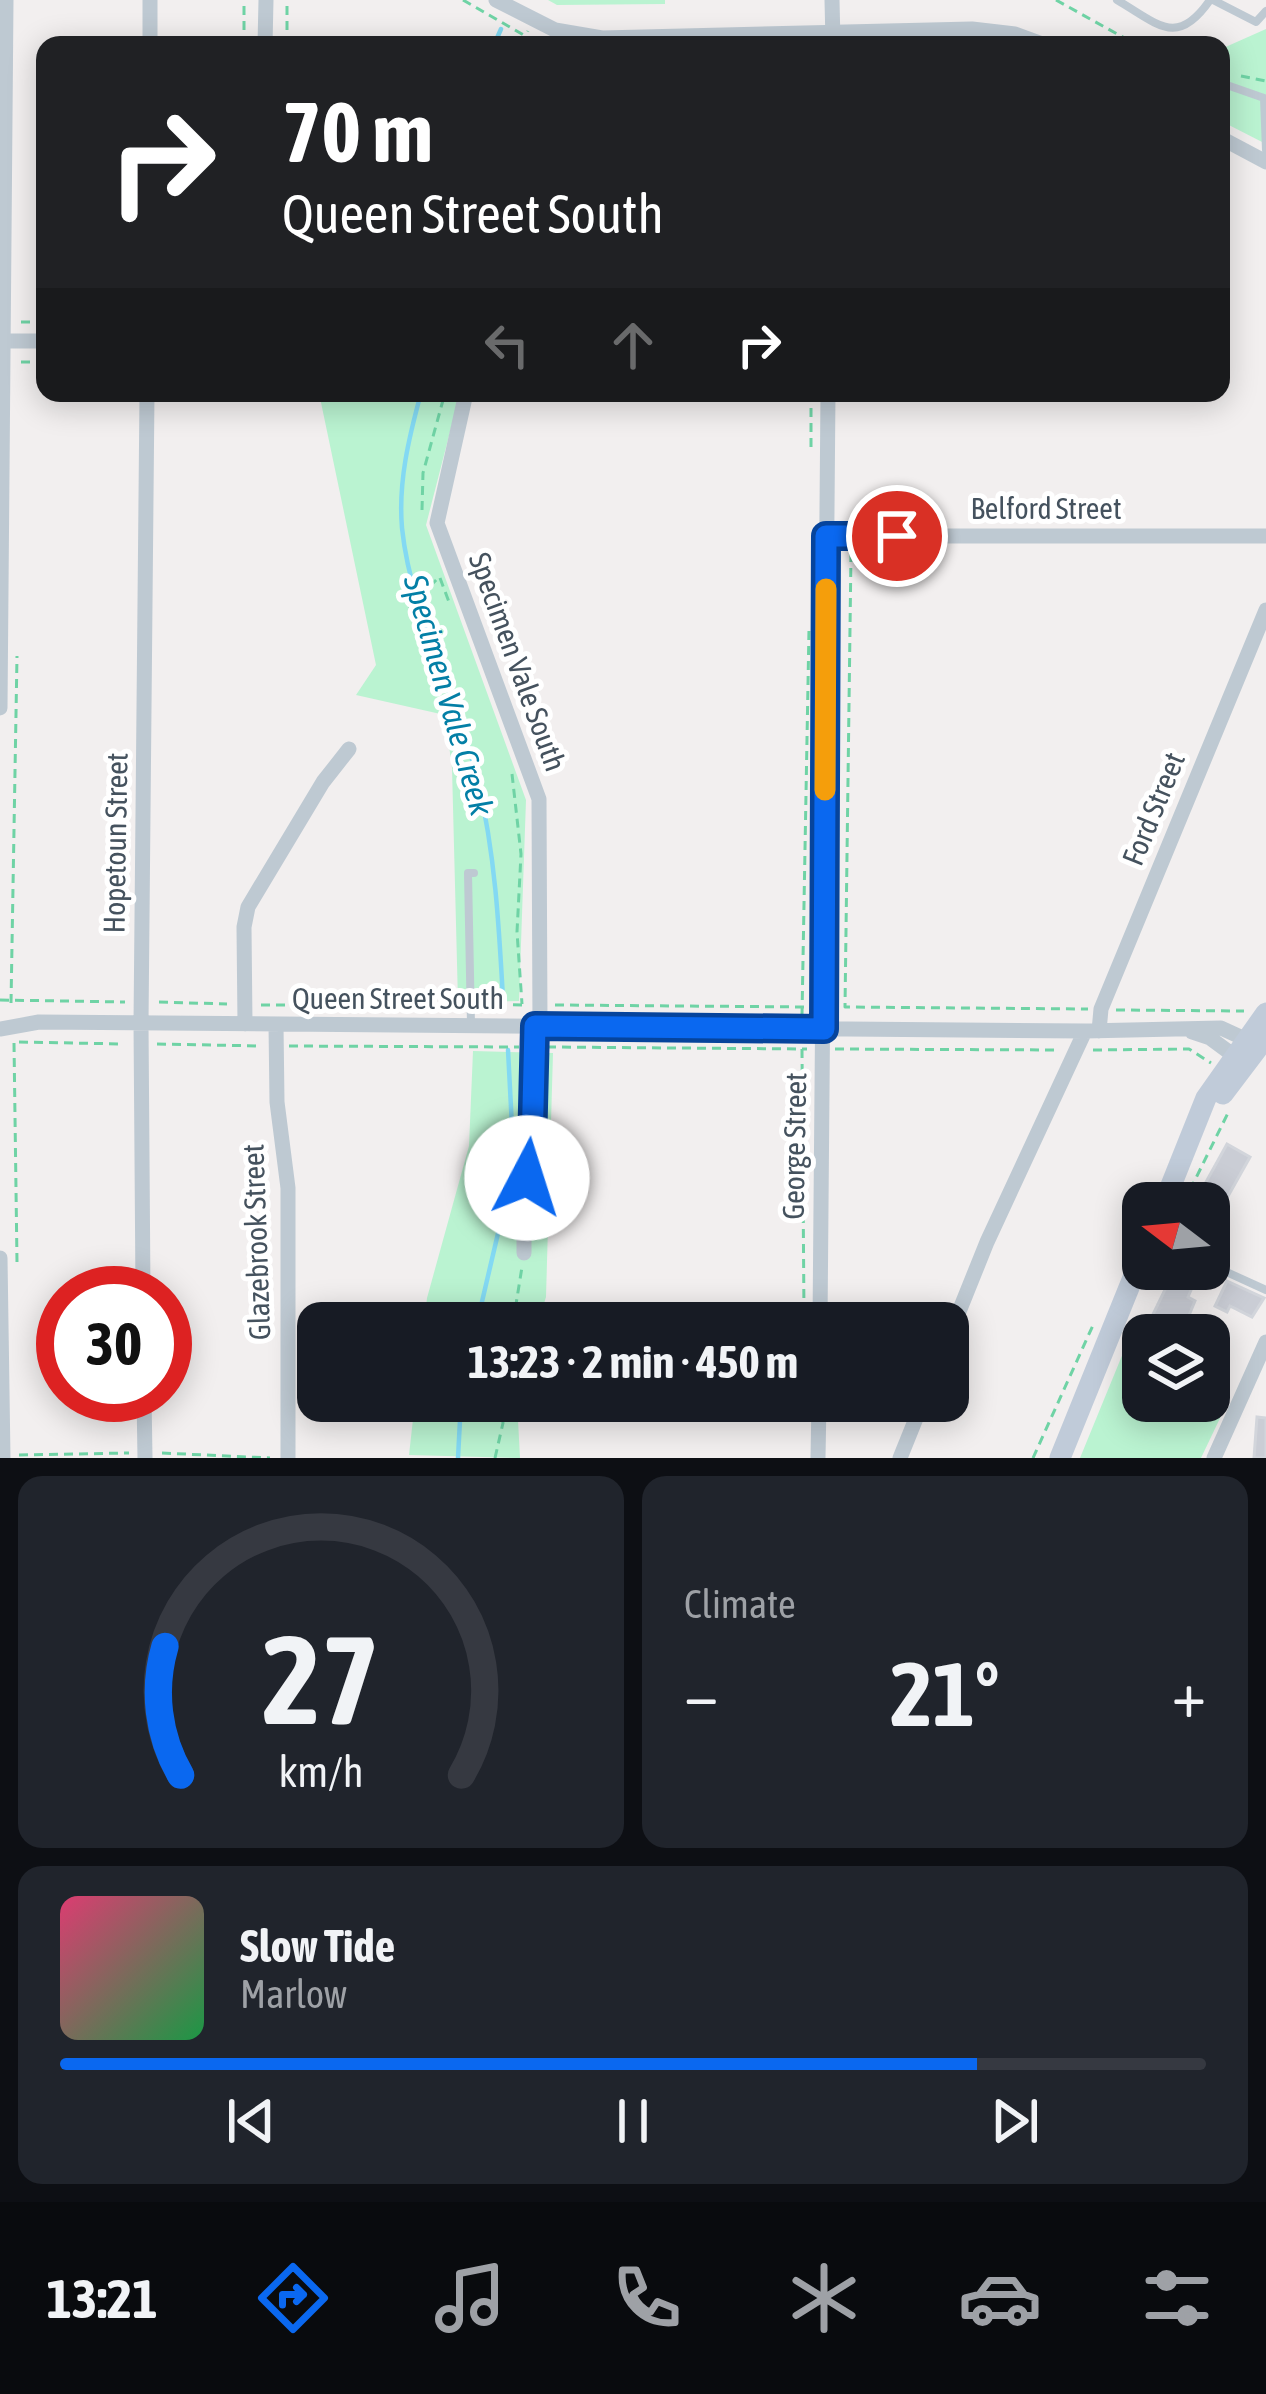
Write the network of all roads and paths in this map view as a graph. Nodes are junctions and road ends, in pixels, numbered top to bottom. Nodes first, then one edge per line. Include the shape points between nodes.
1 (6, 0) edge
2 (150, 0) edge
3 (244, 0) edge
4 (266, 0) edge
5 (286, 0) edge
6 (463, 0) edge
7 (496, 0) edge
8 (832, 0) edge
9 (1056, 0) edge
10 (1117, 0) edge
11 (1212, 0) edge
12 (1266, 11) edge
13 (150, 36) edge
14 (244, 36) edge
15 (265, 36) edge
16 (286, 36) edge
17 (525, 36) edge
18 (585, 36) edge
19 (832, 36) edge
20 (894, 36) edge
21 (1010, 36) edge
22 (1121, 36) edge
23 (1230, 79) edge
24 (1230, 81) edge
25 (1266, 84) edge
26 (1264, 98) edge
27 (1230, 143) edge
28 (1266, 150) edge
29 (1266, 162) edge
30 (19, 322) dead end
31 (36, 322) edge
32 (2, 341) edge
33 (36, 341) edge
34 (20, 362) dead end
35 (36, 362) edge
36 (147, 402) edge
37 (443, 402) edge
38 (464, 402) edge
39 (829, 402) edge
40 (422, 511) dead end
41 (826, 536) junction
42 (851, 536) junction
43 (1266, 536) edge
44 (448, 602) dead end
45 (409, 608) dead end
46 (1266, 610) edge
47 (809, 628) dead end
48 (0, 708) edge
49 (349, 748) dead end
50 (508, 760) dead end
51 (474, 873) dead end
52 (0, 1000) edge
53 (141, 1002) junction
54 (470, 1004) junction
55 (245, 1005) junction
56 (522, 1005) junction
57 (541, 1005) junction
58 (802, 1007) junction
59 (823, 1007) junction
60 (1101, 1009) junction
61 (1259, 1012) edge
62 (0, 1015) edge
63 (38, 1022) junction
64 (141, 1023) junction
65 (245, 1024) junction
66 (276, 1025) junction
67 (471, 1025) junction
68 (537, 1026) junction
69 (803, 1028) junction
70 (0, 1029) edge
71 (824, 1029) junction
72 (1092, 1031) junction
73 (141, 1044) junction
74 (276, 1047) junction
75 (531, 1047) junction
76 (824, 1048) junction
77 (802, 1049) junction
78 (1079, 1050) junction
79 (1245, 1050) edge
80 (1227, 1114) dead end
81 (1181, 1161) junction
82 (1172, 1182) edge
83 (1195, 1182) edge
84 (524, 1253) joint
85 (0, 1258) edge
86 (143, 1266) edge
87 (16, 1268) dead end
88 (1230, 1274) edge
89 (1122, 1284) edge
90 (1266, 1290) edge
91 (520, 1302) edge
92 (804, 1302) edge
93 (820, 1302) edge
94 (963, 1302) edge
95 (1098, 1312) dead end
96 (1266, 1342) edge
97 (144, 1422) edge
98 (503, 1422) edge
99 (819, 1422) edge
100 (915, 1422) edge
101 (1061, 1451) edge
102 (145, 1454) edge
103 (10, 1456) edge
104 (270, 1458) edge
105 (288, 1458) edge
106 (495, 1458) edge
107 (818, 1458) edge
108 (900, 1458) edge
109 (1033, 1458) edge
110 (1214, 1458) edge

1 - 32 street
2 - 13 street
3 - 14 path
4 - 15 street
5 - 16 path
6 - 17 path
7 - 18 street via 539,24
8 - 19 street
9 - 22 path
10 - 11 lane via 1176,29
11 - 12 lane via 1256,22
20 - 21 street
23 - 25 path
24 - 26 lane
25 - 26 lane
26 - 28 lane
27 - 29 street
30 - 31 path
32 - 33 street
32 - 48 street
34 - 35 path
36 - 53 street, Hopetoun Street
37 - 40 path via 423,473
38 - 57 street, Specimen Vale South via 437,523 539,799
39 - 41 street, George Street
41 - 42 street, Belford Street
41 - 59 street, George Street
42 - 43 street, Belford Street
42 - 60 path via 845,1007
44 - 45 path via 439,577
46 - 60 street, Ford Street
47 - 58 path
49 - 55 street via 248,907
50 - 56 path via 521,854
51 - 54 lane
52 - 53 path
53 - 55 path
53 - 64 street, Hopetoun Street
54 - 55 path
54 - 56 path
54 - 67 lane
55 - 65 street
56 - 57 path
57 - 58 path
57 - 68 street, Specimen Vale South
58 - 59 path
58 - 69 path
59 - 71 street, George Street
60 - 61 path
60 - 72 street, Ford Street
61 - 79 street
62 - 63 street, Queen Street South
63 - 64 street, Queen Street South
63 - 70 street, Queen Street South
64 - 65 street, Queen Street South
64 - 73 street, Hopetoun Street
65 - 66 street, Queen Street South
66 - 67 street, Queen Street South
66 - 74 street, Glazebrook Street
67 - 68 street, Queen Street South
68 - 69 street, Queen Street South
68 - 75 street, Specimen Vale South
69 - 71 street, Queen Street South
71 - 72 street, Queen Street South
71 - 76 street, George Street
72 - 78 street, Ford Street
72 - 79 street, Queen Street South via 1190,1031
73 - 74 path
73 - 86 street, Hopetoun Street
73 - 87 path via 14,1041
74 - 75 path
74 - 105 street, Glazebrook Street via 288,1188
75 - 77 path
75 - 84 street, Specimen Vale South
76 - 77 path
76 - 78 path
76 - 93 street, George Street
77 - 92 path
78 - 79 path
78 - 94 street, Ford Street
79 - 81 street
79 - 81 street via 1199,1113
80 - 83 path
81 - 82 street
84 - 91 path
85 - 103 street
88 - 90 lane
89 - 101 street
95 - 109 path
96 - 110 street
97 - 102 street
98 - 106 path
99 - 107 street
100 - 108 street
102 - 103 path
102 - 104 path

